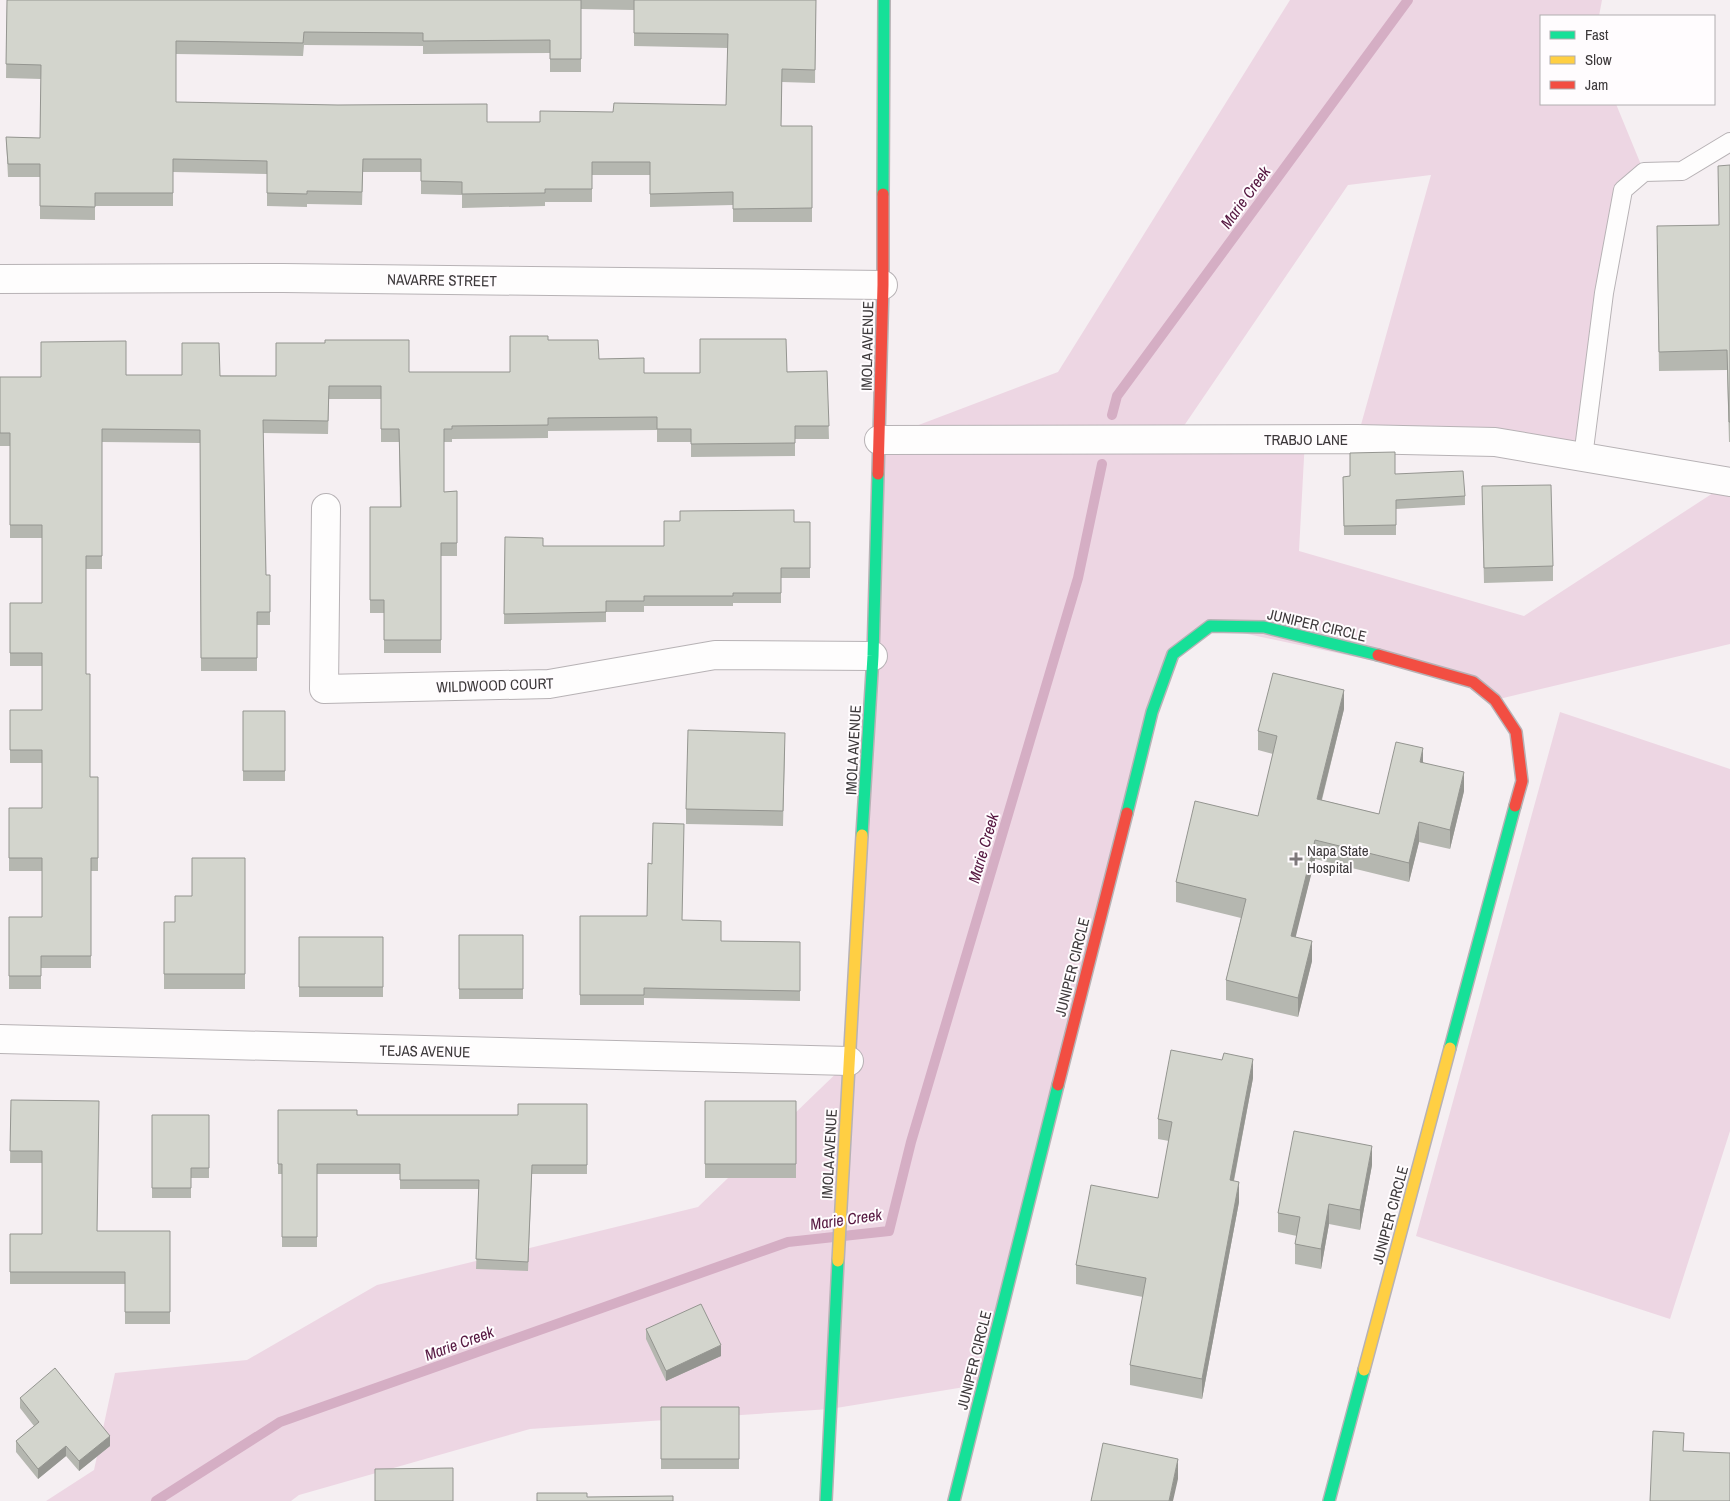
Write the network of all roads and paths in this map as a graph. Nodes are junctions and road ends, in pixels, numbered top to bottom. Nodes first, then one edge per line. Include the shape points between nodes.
1 (884, 0) edge
2 (1730, 142) edge
3 (0, 279) edge
4 (883, 285) junction
5 (879, 440) junction
6 (1583, 457) junction
7 (1730, 482) edge
8 (326, 508) dead end
9 (873, 656) junction
10 (0, 1039) edge
11 (849, 1061) junction
12 (826, 1501) edge
13 (954, 1501) edge
14 (1329, 1501) edge

1 - 4 street, IMOLA AVENUE
2 - 6 lane via 1682,171 1644,172 1623,190 1604,293
3 - 4 street, NAVARRE STREET via 283,278
4 - 5 street, IMOLA AVENUE
5 - 6 street, TRABJO LANE via 1357,439 1496,442
5 - 9 street, IMOLA AVENUE
6 - 7 street, TRABJO LANE
8 - 9 street, WILDWOOD COURT via 324,689 549,684 715,654
9 - 11 street, IMOLA AVENUE
10 - 11 street, TEJAS AVENUE
11 - 12 street, IMOLA AVENUE
13 - 14 street, JUNIPER CIRCLE via 1152,712 1173,654 1210,626 1264,627 1473,682 1496,700 1516,732 1522,781

